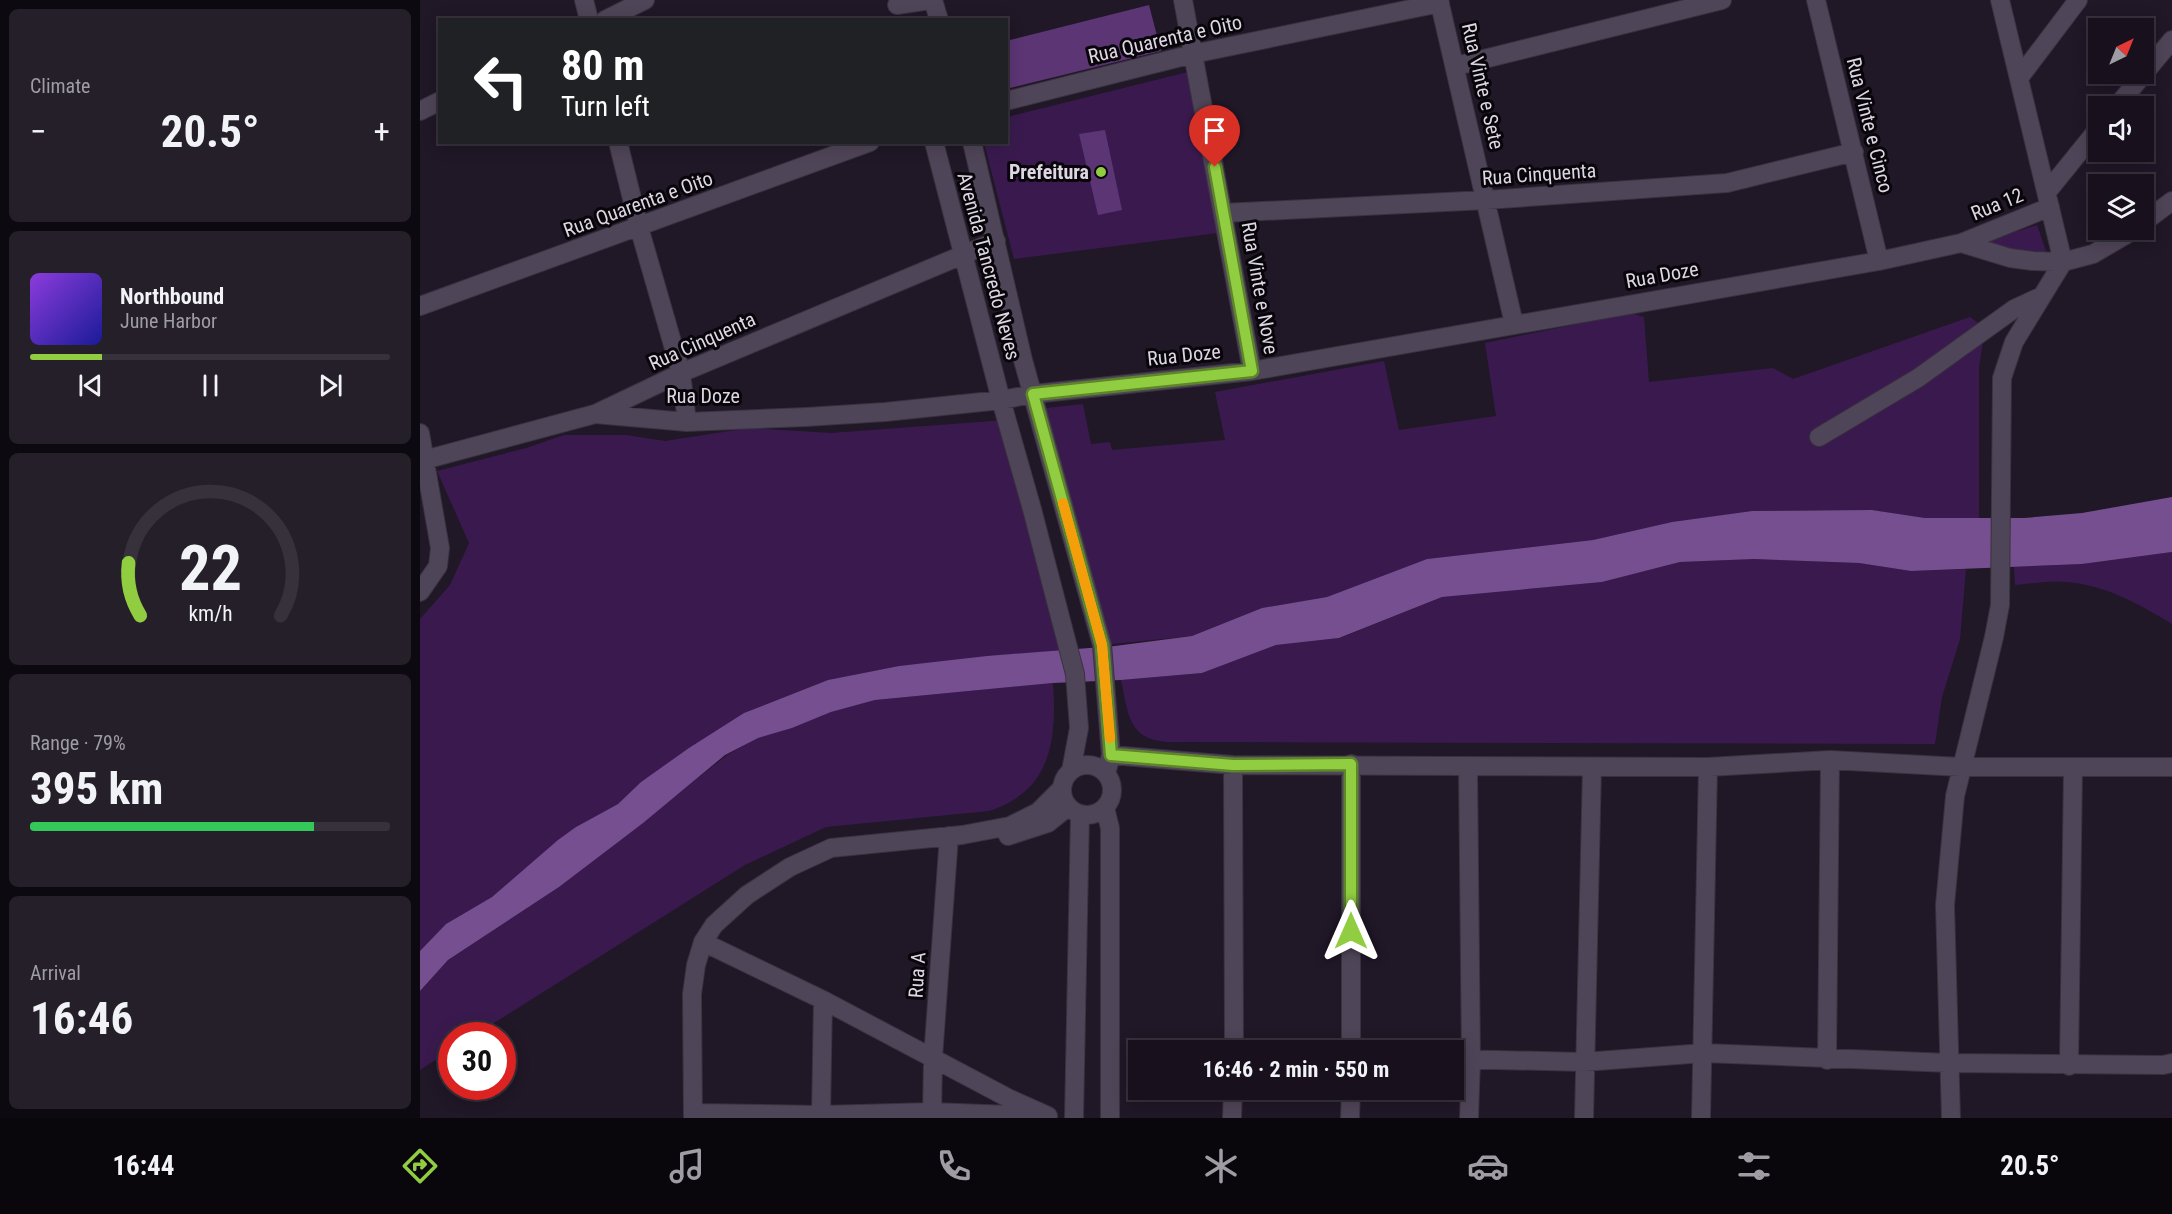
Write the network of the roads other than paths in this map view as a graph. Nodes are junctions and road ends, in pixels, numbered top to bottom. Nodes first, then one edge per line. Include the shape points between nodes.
1 (584, 0) edge
2 (645, 0) edge
3 (932, 0) edge
4 (1183, 0) edge
5 (1722, 0) edge
6 (1816, 0) edge
7 (2000, 0) edge
8 (2078, 0) edge
9 (1439, 2) edge
10 (898, 8) edge
11 (588, 18) edge
12 (609, 18) edge
13 (938, 18) edge
14 (2172, 40) edge
15 (1193, 54) junction
16 (1456, 66) junction
17 (2019, 78) junction
18 (2125, 96) edge
19 (1008, 100) edge
20 (438, 102) edge
21 (420, 111) edge
22 (2088, 143) edge
23 (618, 144) edge
24 (865, 144) edge
25 (935, 144) edge
26 (972, 144) edge
27 (1854, 152) junction
28 (2049, 199) junction
29 (1486, 200) junction
30 (2172, 201) edge
31 (1223, 213) junction
32 (2154, 214) edge
33 (639, 227) junction
34 (2117, 240) edge
35 (996, 241) junction
36 (1961, 243) junction
37 (963, 254) junction
38 (1879, 261) junction
39 (2063, 262) junction
40 (2042, 296) junction
41 (420, 306) edge
42 (1514, 324) junction
43 (1252, 371) junction
44 (681, 373) junction
45 (1033, 394) junction
46 (1000, 400) junction
47 (595, 414) junction
48 (687, 422) junction
49 (420, 433) edge
50 (1819, 437) dead end
51 (423, 460) edge
52 (420, 591) edge
53 (1111, 755) junction
54 (1830, 760) junction
55 (1351, 764) junction
56 (1233, 765) junction
57 (1468, 766) junction
58 (1708, 766) junction
59 (1592, 767) junction
60 (1961, 767) junction
61 (2172, 767) edge
62 (2073, 768) junction
63 (1071, 771) junction
64 (1106, 774) junction
65 (1062, 789) junction
66 (1105, 808) junction
67 (1074, 811) junction
68 (950, 839) junction
69 (703, 942) junction
70 (823, 1000) junction
71 (1234, 1040) edge
72 (1351, 1040) edge
73 (1462, 1040) edge
74 (1704, 1053) junction
75 (933, 1058) junction
76 (1464, 1059) edge
77 (1827, 1060) junction
78 (1584, 1062) junction
79 (1949, 1063) junction
80 (2172, 1063) edge
81 (2069, 1065) junction
82 (1464, 1076) edge
83 (1233, 1100) edge
84 (1351, 1100) edge
85 (693, 1115) edge
86 (932, 1115) edge
87 (821, 1116) edge
88 (1052, 1117) edge
89 (1074, 1118) edge
90 (1110, 1118) edge
91 (1232, 1118) edge
92 (1350, 1118) edge
93 (1469, 1118) edge
94 (1584, 1118) edge
95 (1701, 1118) edge
96 (1951, 1118) edge

1 - 11 street
2 - 12 street
3 - 10 street
3 - 13 street
4 - 15 street, Rua Vinte e Nove
5 - 16 street
6 - 27 street, Rua Vinte e Cinco
7 - 17 street
8 - 17 street
9 - 15 street, Rua Quarenta e Oito
9 - 16 street, Rua Vinte e Sete
14 - 18 street
15 - 19 street, Rua Quarenta e Oito
15 - 31 street, Rua Vinte e Nove
16 - 29 street, Rua Vinte e Sete
17 - 28 street
20 - 21 street
22 - 28 street
23 - 33 street
24 - 33 street, Rua Quarenta e Oito
25 - 37 street, Avenida Tancredo Neves
26 - 35 street, Avenida Tancredo Neves
27 - 29 street, Rua Cinquenta via 1727,183
27 - 38 street, Rua Vinte e Cinco
28 - 36 street, Rua 12
28 - 39 street
29 - 31 street, Rua Cinquenta
29 - 42 street, Rua Vinte e Sete
30 - 32 street
31 - 43 street, Rua Vinte e Nove
33 - 41 street, Rua Quarenta e Oito
33 - 44 street
34 - 39 street via 2093,254
35 - 37 street, Rua Cinquenta
35 - 45 street, Avenida Tancredo Neves
36 - 38 street, Rua 12
36 - 39 street via 2010,258
37 - 44 street, Rua Cinquenta
37 - 46 street, Avenida Tancredo Neves
38 - 42 street, Rua Doze
39 - 40 street
40 - 50 street via 2014,309 1918,378
40 - 60 street via 2014,342 2002,378 2000,605
42 - 43 street, Rua Doze
43 - 45 street, Rua Doze
44 - 47 street, Rua Cinquenta
44 - 48 street
45 - 46 street, Rua Doze
45 - 53 street, Avenida Tancredo Neves via 1102,645
46 - 48 street, Rua Doze via 885,412
46 - 63 street, Avenida Tancredo Neves via 1075,674 1078,728
47 - 48 street, Rua Doze
47 - 51 street, Rua Cinquenta
49 - 51 street
51 - 52 street via 440,548 435,571
53 - 56 street
53 - 64 street, Avenida Tancredo Neves
54 - 58 street
54 - 60 street
54 - 77 street
55 - 56 street
55 - 57 street
55 - 72 street
56 - 71 street
57 - 59 street
57 - 73 street
58 - 59 street
58 - 74 street
59 - 78 street
60 - 62 street
60 - 79 street via 1954,796 1946,905
61 - 62 street
62 - 81 street
63 - 64 street via 1077,766 1093,765
63 - 65 street via 1065,776
64 - 66 street via 1112,796
65 - 67 street
65 - 68 street via 1038,812 1010,826
66 - 67 street via 1093,814
66 - 90 street via 1110,828
67 - 68 street via 1029,830 994,839
67 - 89 street
68 - 69 street via 831,848 790,867 747,895
68 - 75 street, Rua A
69 - 70 street
69 - 85 street via 692,994
70 - 75 street
70 - 87 street
74 - 77 street
74 - 78 street
74 - 95 street
75 - 86 street, Rua A
75 - 88 street
76 - 78 street
77 - 79 street
78 - 94 street
79 - 81 street
79 - 96 street
80 - 81 street
82 - 93 street
83 - 91 street
84 - 92 street
85 - 87 street
86 - 87 street
86 - 88 street

